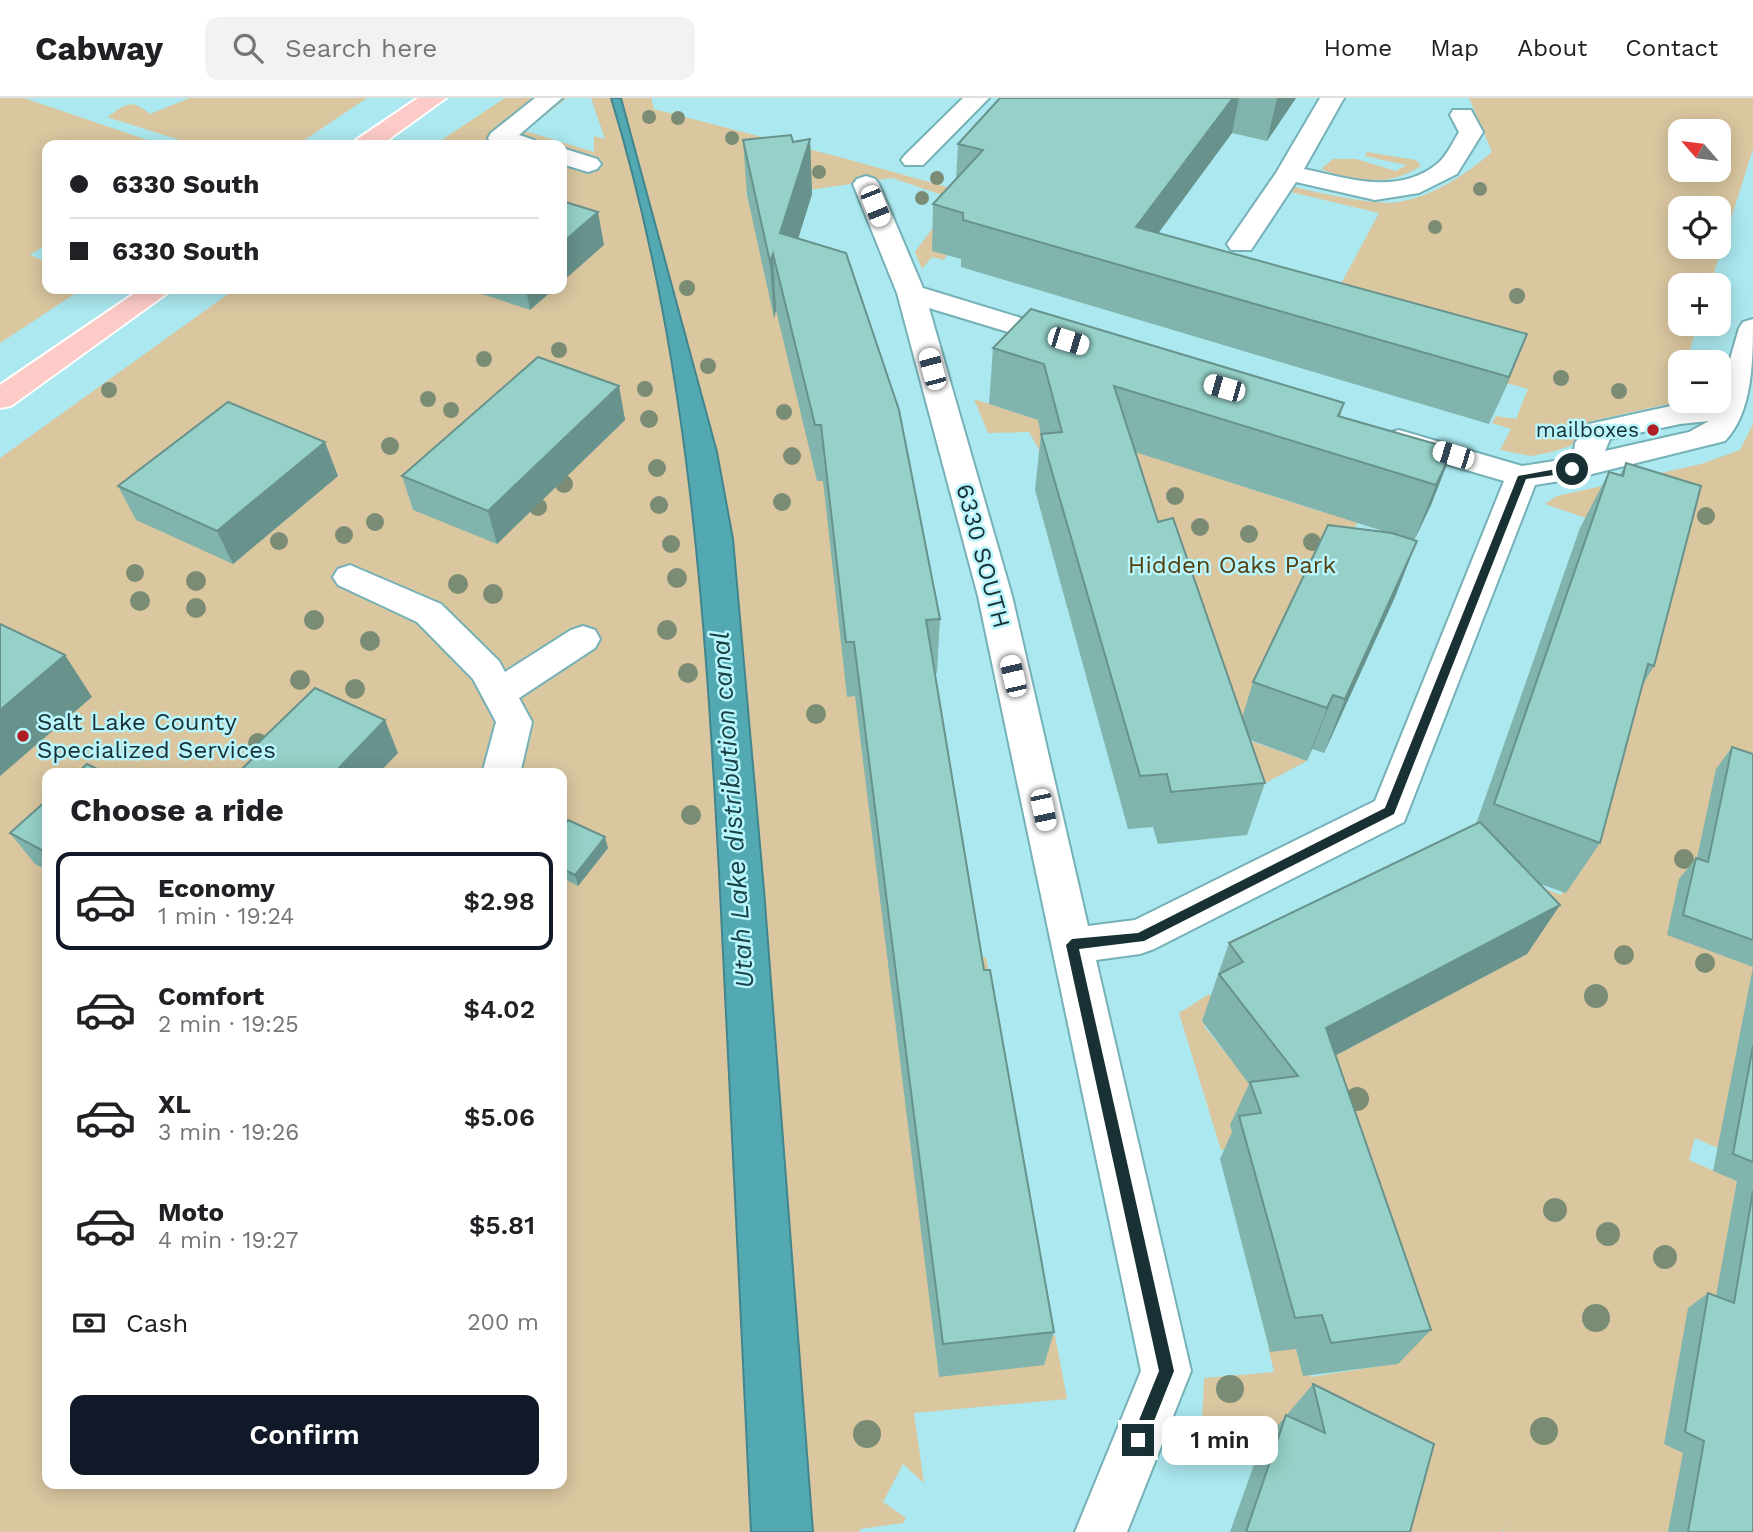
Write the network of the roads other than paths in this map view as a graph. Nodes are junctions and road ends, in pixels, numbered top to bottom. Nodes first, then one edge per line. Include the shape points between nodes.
1 (435, 98) edge
2 (550, 98) edge
3 (977, 98) edge
4 (1332, 98) edge
5 (1462, 115) dead end
6 (372, 140) edge
7 (507, 140) edge
8 (567, 158) edge
9 (914, 160) dead end
10 (588, 164) dead end
11 (1289, 173) junction
12 (866, 184) dead end
13 (1241, 244) dead end
14 (911, 293) junction
15 (152, 294) edge
16 (1753, 328) edge
17 (1094, 349) edge
18 (0, 399) edge
19 (1373, 432) edge
20 (1522, 476) junction
21 (350, 577) dead end
22 (583, 639) dead end
23 (499, 694) junction
24 (503, 768) edge
25 (1072, 945) junction
26 (1101, 1532) edge

1 - 6 main road
2 - 7 street via 500,138
3 - 9 street
4 - 11 street
5 - 11 street via 1471,132 1448,169 1410,188 1375,192
8 - 10 street
11 - 13 street
12 - 14 street, 6330 SOUTH
14 - 17 street
14 - 25 street, 6330 SOUTH via 995,596
15 - 18 main road
16 - 20 street via 1729,410 1680,414 1600,431 1591,443 1588,465
19 - 20 street
20 - 25 street via 1390,811 1140,937
21 - 23 street via 429,612 486,670
22 - 23 street
23 - 24 street via 514,723
25 - 26 street, 6330 SOUTH via 1166,1371

